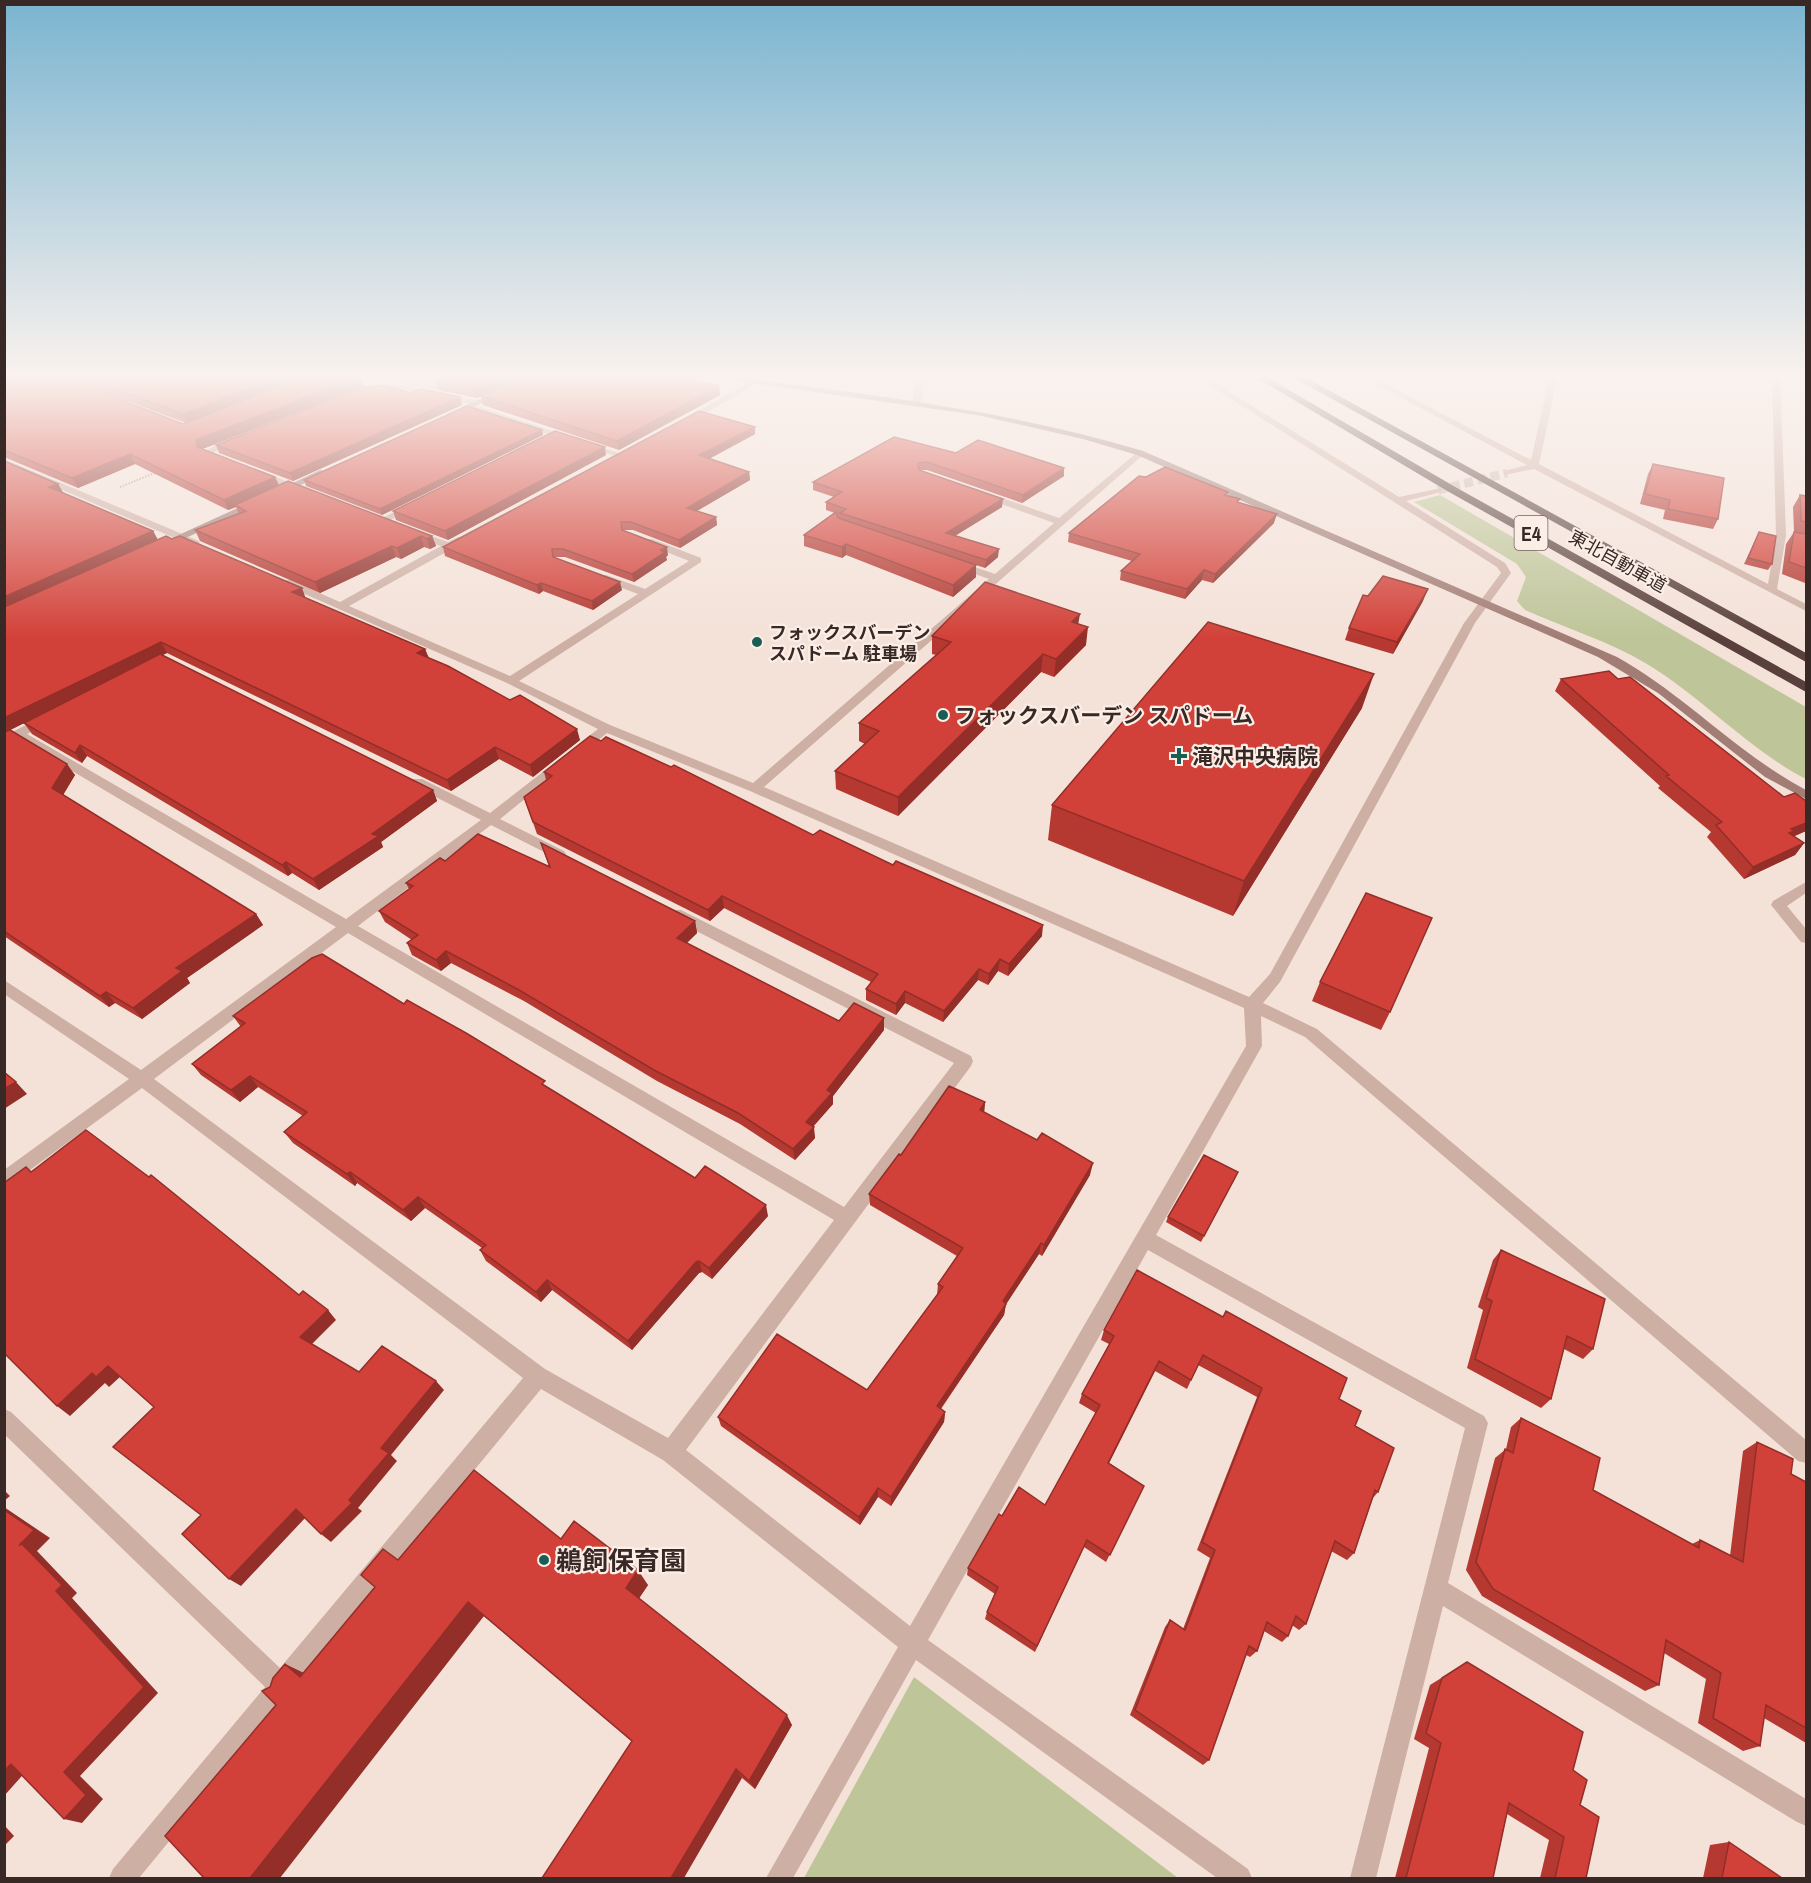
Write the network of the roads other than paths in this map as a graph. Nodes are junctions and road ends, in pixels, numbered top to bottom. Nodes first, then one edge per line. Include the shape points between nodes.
1 (6, 463) edge
2 (1129, 463) edge
3 (1163, 463) edge
4 (1340, 463) edge
5 (1408, 463) edge
6 (1453, 463) edge
7 (1528, 463) edge
8 (1535, 463) edge
9 (1781, 463) edge
10 (1534, 466) junction
11 (334, 467) edge
12 (249, 470) edge
13 (1507, 473) tunnel mouth
14 (292, 486) junction
15 (1438, 490) tunnel mouth
16 (976, 492) edge
17 (315, 495) edge
18 (272, 496) edge
19 (262, 500) edge
20 (423, 500) edge
21 (1400, 500) junction
22 (370, 516) edge
23 (381, 521) junction
24 (1061, 522) junction
25 (393, 525) edge
26 (404, 529) edge
27 (469, 536) edge
28 (180, 537) junction
29 (638, 537) edge
30 (201, 546) edge
31 (449, 546) junction
32 (149, 551) edge
33 (953, 563) edge
34 (592, 573) edge
35 (275, 578) edge
36 (997, 578) junction
37 (1772, 590) junction
38 (646, 593) junction
39 (1486, 604) junction
40 (340, 606) junction
41 (1806, 608) edge
42 (1806, 658) edge
43 (511, 681) junction
44 (1806, 688) edge
45 (60, 712) edge
46 (606, 728) junction
47 (11, 738) edge
48 (407, 777) edge
49 (755, 788) junction
50 (1806, 795) edge
51 (491, 819) junction
52 (575, 862) edge
53 (1806, 887) edge
54 (659, 905) edge
55 (346, 927) junction
56 (1806, 938) edge
57 (4, 986) edge
58 (1252, 1005) junction
59 (141, 1078) junction
60 (4, 1181) edge
61 (847, 1218) junction
62 (1144, 1238) junction
63 (538, 1376) junction
64 (4, 1419) edge
65 (670, 1452) junction
66 (1806, 1453) edge
67 (1435, 1588) junction
68 (912, 1642) junction
69 (282, 1688) junction
70 (1806, 1814) edge
71 (122, 1878) edge
72 (779, 1878) edge
73 (1239, 1878) edge
74 (1363, 1878) edge

1 - 28 street
2 - 24 street
3 - 39 street
4 - 21 street
5 - 44 highway, 東北自動車道 / E4
6 - 42 highway, 東北自動車道 / E4
7 - 10 street
8 - 10 street
9 - 37 street via 1785,536
10 - 13 street
10 - 37 street
11 - 14 street
12 - 14 street
14 - 17 street
14 - 18 street
15 - 21 street
16 - 24 street
19 - 28 street
20 - 23 street
21 - 39 street via 1502,565 1506,573
22 - 23 street
23 - 25 street
24 - 36 street
26 - 31 street
27 - 31 street
28 - 30 street
28 - 32 street
29 - 38 street via 697,560
31 - 40 street
33 - 36 street
34 - 38 street
35 - 40 street
36 - 49 street
37 - 41 street
38 - 43 street
39 - 50 street via 1631,669 1673,697 1734,750
39 - 58 street via 1470,623 1275,978
40 - 43 street
43 - 46 street
45 - 47 street
46 - 49 street
46 - 51 street
47 - 55 street
48 - 51 street
49 - 58 street
51 - 52 street
51 - 55 street
53 - 56 street via 1778,905
54 - 61 street via 964,1061
55 - 59 street
55 - 61 street
57 - 59 street
58 - 62 street via 1254,1046
58 - 66 street via 1311,1033
59 - 60 street
59 - 63 street
61 - 65 street
62 - 67 street via 1477,1423
62 - 68 street
63 - 65 street
63 - 69 street
64 - 69 street
65 - 68 street
67 - 70 street
67 - 74 street
68 - 72 street
68 - 73 street
69 - 71 street

